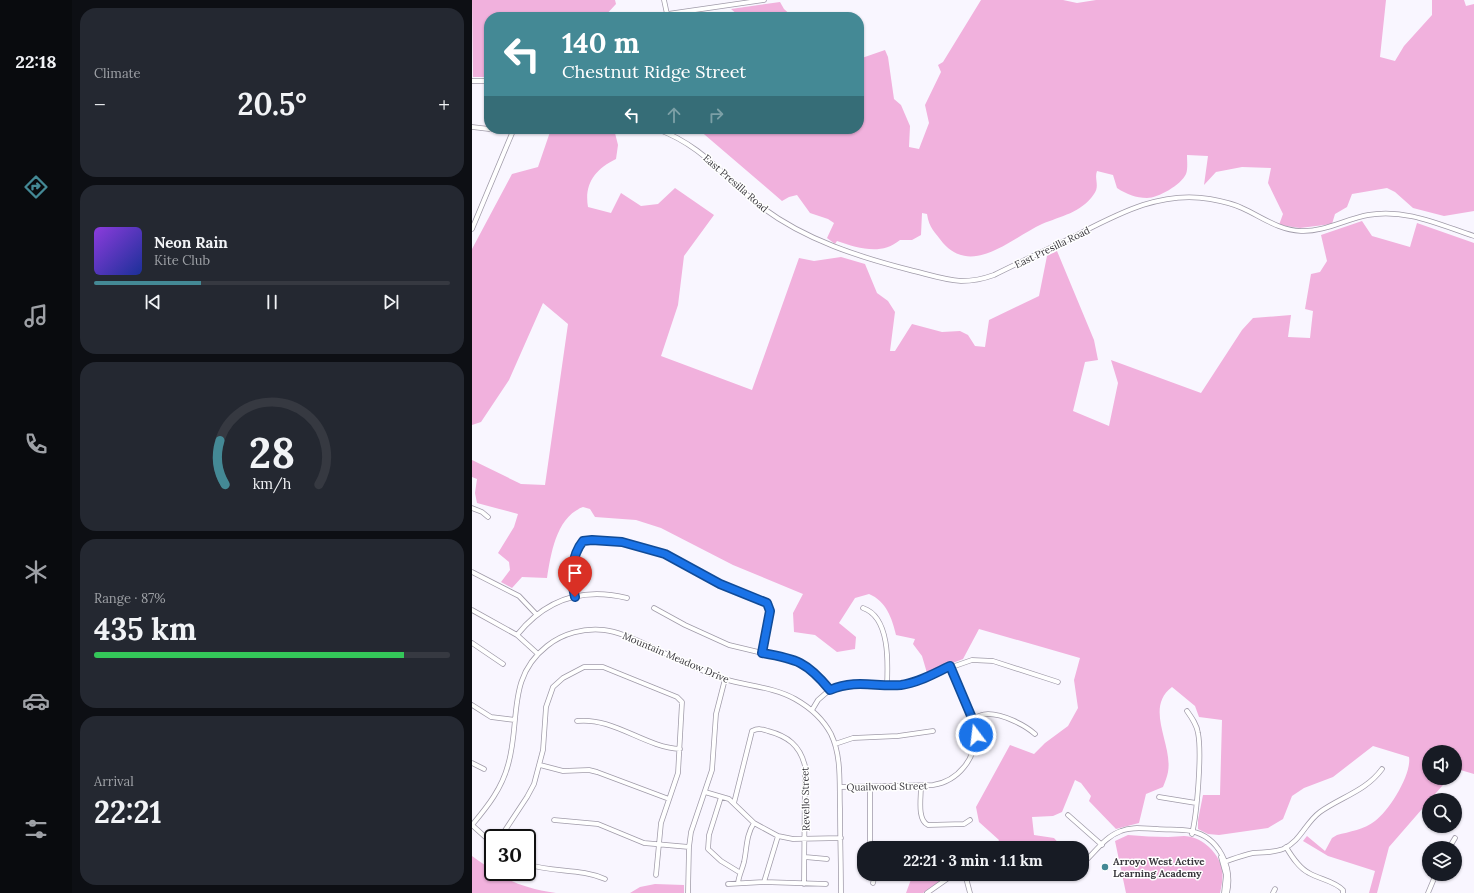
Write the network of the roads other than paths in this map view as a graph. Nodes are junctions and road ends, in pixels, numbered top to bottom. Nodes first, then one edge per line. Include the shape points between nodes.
1 (664, 0) edge
2 (764, 0) edge
3 (667, 12) edge
4 (681, 12) edge
5 (472, 81) edge
6 (484, 81) edge
7 (472, 127) edge
8 (484, 128) edge
9 (512, 134) edge
10 (668, 134) edge
11 (472, 229) edge
12 (1474, 236) edge
13 (472, 508) edge
14 (488, 517) dead end
15 (472, 572) edge
16 (575, 597) junction
17 (627, 598) dead end
18 (654, 608) dead end
19 (863, 608) dead end
20 (472, 610) edge
21 (536, 614) junction
22 (517, 634) junction
23 (472, 643) edge
24 (762, 653) junction
25 (538, 654) junction
26 (502, 664) dead end
27 (950, 666) junction
28 (725, 679) junction
29 (1058, 682) dead end
30 (887, 685) junction
31 (830, 690) junction
32 (472, 705) edge
33 (812, 710) junction
34 (1187, 711) dead end
35 (972, 718) junction
36 (515, 720) junction
37 (577, 721) dead end
38 (933, 731) dead end
39 (1035, 734) dead end
40 (835, 744) junction
41 (680, 749) junction
42 (472, 762) edge
43 (540, 765) junction
44 (484, 769) dead end
45 (1382, 769) dead end
46 (921, 786) junction
47 (840, 787) junction
48 (870, 787) junction
49 (705, 792) junction
50 (721, 797) junction
51 (1159, 797) dead end
52 (669, 799) junction
53 (1196, 803) junction
54 (734, 804) junction
55 (1068, 815) dead end
56 (554, 820) dead end
57 (970, 820) dead end
58 (754, 823) junction
59 (472, 825) edge
60 (506, 829) edge
61 (1192, 833) junction
62 (484, 836) edge
63 (778, 836) junction
64 (840, 838) junction
65 (1455, 838) dead end
66 (805, 839) junction
67 (870, 841) edge
68 (1453, 841) edge
69 (658, 844) junction
70 (1102, 845) junction
71 (688, 847) junction
72 (1286, 847) junction
73 (805, 857) junction
74 (827, 859) dead end
75 (1089, 859) edge
76 (1225, 862) junction
77 (536, 867) edge
78 (739, 872) junction
79 (656, 875) dead end
80 (605, 879) dead end
81 (940, 881) edge
82 (944, 881) edge
83 (967, 881) edge
84 (1433, 881) edge
85 (764, 882) junction
86 (738, 883) junction
87 (728, 884) dead end
88 (804, 884) junction
89 (826, 884) dead end
90 (688, 893) edge
91 (841, 893) edge
92 (923, 893) edge
93 (927, 893) edge
94 (970, 893) edge
95 (1224, 893) edge
96 (1227, 893) edge
97 (1343, 893) edge
98 (1428, 893) edge

1 - 3 street
2 - 4 street
5 - 6 street
7 - 8 street
9 - 11 street
10 - 12 street, East Presilla Road via 701,152 753,200 791,226 858,256 951,280 969,281 994,275 1131,208 1174,198 1205,198 1230,203 1293,231 1317,230 1362,216 1387,213 1416,217
13 - 14 street
15 - 21 street via 519,596
16 - 17 street via 604,595
16 - 21 street via 556,602
16 - 24 street via 572,571 583,541 636,544 665,554 720,584 767,603 770,611
18 - 24 street via 729,645
19 - 30 street via 872,612 884,635 888,654
20 - 22 street
21 - 22 street
22 - 25 street
23 - 26 street
24 - 31 street via 792,659 806,665
25 - 28 street, Mountain Meadow Drive via 554,641 572,633 593,629 610,631 628,636
25 - 36 street, Mountain Meadow Drive via 520,684
27 - 29 street via 983,659
27 - 30 street via 910,683
27 - 35 street, Quailwood Street
28 - 33 street, Mountain Meadow Drive via 785,694
28 - 49 street via 716,714 712,770
30 - 31 street via 852,683
31 - 33 street via 818,700
32 - 36 street via 491,717
33 - 40 street, Mountain Meadow Drive via 826,726
34 - 53 street via 1195,723 1199,736
35 - 39 street via 996,715 1028,728
35 - 46 street, Quailwood Street via 976,735 968,763 947,781
36 - 59 street, Mountain Meadow Drive via 511,753 502,782 491,802
37 - 41 street via 592,720 660,746
38 - 40 street via 853,738
40 - 47 street, Mountain Meadow Drive via 839,759
41 - 43 street via 681,700 611,669 592,666 568,674 550,693 546,707
41 - 52 street via 677,780
42 - 44 street
43 - 52 street via 563,771 598,772
43 - 60 street via 530,791
45 - 72 street via 1371,783 1320,812 1299,838
46 - 48 street, Quailwood Street
46 - 57 street via 921,818 924,823 964,824
47 - 48 street, Quailwood Street
47 - 64 street, Mountain Meadow Drive
48 - 67 street
49 - 50 street
49 - 71 street via 692,826
50 - 54 street
50 - 78 street via 709,835 708,849 720,861
51 - 53 street
52 - 69 street via 661,823
53 - 61 street
54 - 58 street
54 - 66 street, Revello Street via 751,733 759,729 789,739 803,760 806,779
55 - 70 street
56 - 69 street via 595,823 612,828 637,842
58 - 63 street
58 - 78 street via 748,834
59 - 62 street
61 - 70 street via 1128,831 1115,835
61 - 76 street via 1208,842
63 - 66 street
63 - 85 street
64 - 66 street
64 - 91 street, Mountain Meadow Drive
65 - 68 street
66 - 73 street, Revello Street
69 - 71 street
69 - 79 street
70 - 75 street
71 - 90 street
72 - 76 street via 1274,852 1243,855
72 - 97 street via 1305,871 1338,885
73 - 74 street
73 - 88 street, Revello Street
76 - 95 street
76 - 96 street via 1230,877
77 - 80 street via 548,870 584,872
78 - 86 street
81 - 92 street
82 - 93 street
83 - 94 street
84 - 98 street
85 - 86 street
85 - 88 street
86 - 87 street
88 - 89 street

